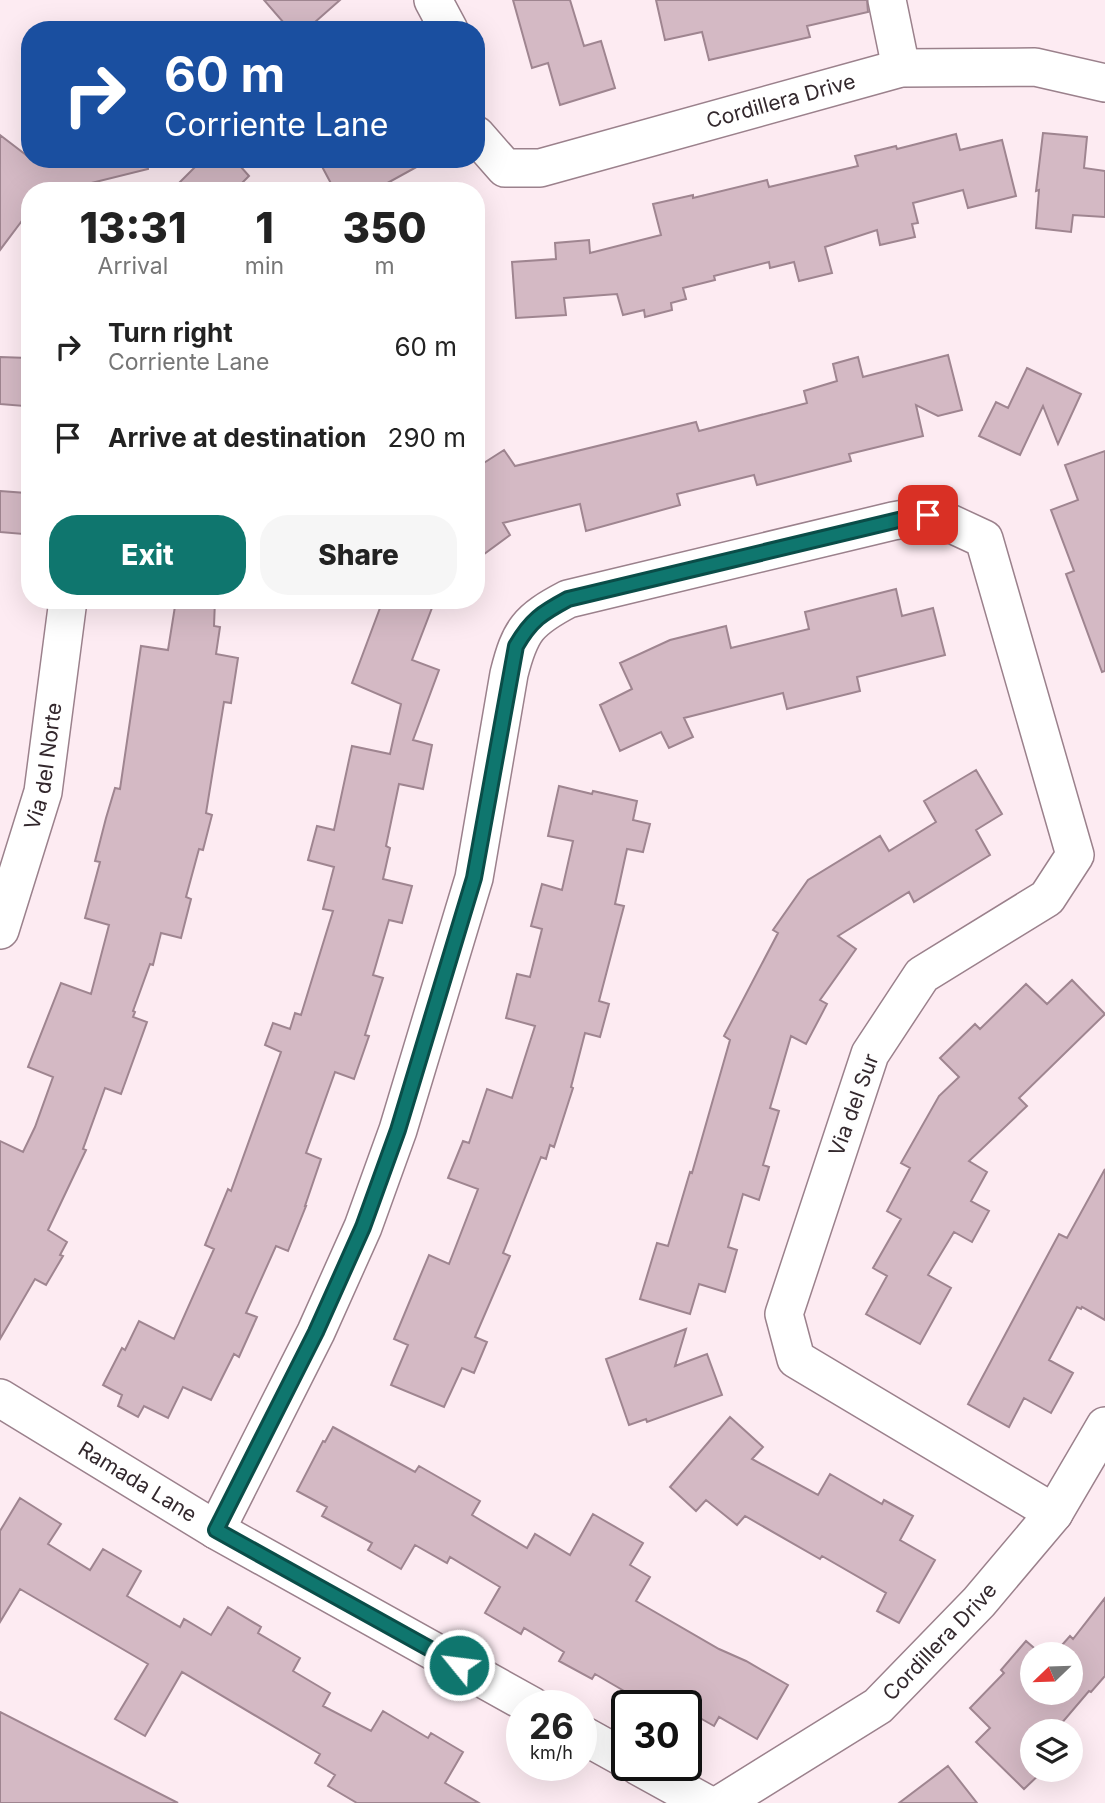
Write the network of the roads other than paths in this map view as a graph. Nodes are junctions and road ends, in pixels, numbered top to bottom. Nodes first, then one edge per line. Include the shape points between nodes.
1 (433, 0) edge
2 (887, 0) edge
3 (444, 21) edge
4 (901, 68) junction
5 (1105, 83) edge
6 (485, 145) edge
7 (67, 609) edge
8 (0, 930) edge
9 (0, 1398) edge
10 (1105, 1426) edge
11 (1054, 1513) junction
12 (216, 1530) junction
13 (506, 1692) edge
14 (665, 1781) edge
15 (705, 1803) edge
16 (722, 1803) edge

1 - 3 street
2 - 4 street
4 - 5 street, Cordillera Drive via 1035,67
4 - 6 street, Cordillera Drive via 540,168 505,168
7 - 8 street, Via del Norte via 43,792
9 - 12 street, Ramada Lane
10 - 11 street, Cordillera Drive
11 - 12 street, Via del Sur via 796,1359 784,1314 870,1054 922,975 1047,898 1075,855 984,539 928,515 568,599 527,626 509,674 474,878 398,1130 363,1227 316,1332
11 - 16 street, Cordillera Drive via 979,1602 878,1706
12 - 13 street, Ramada Lane
14 - 15 street

